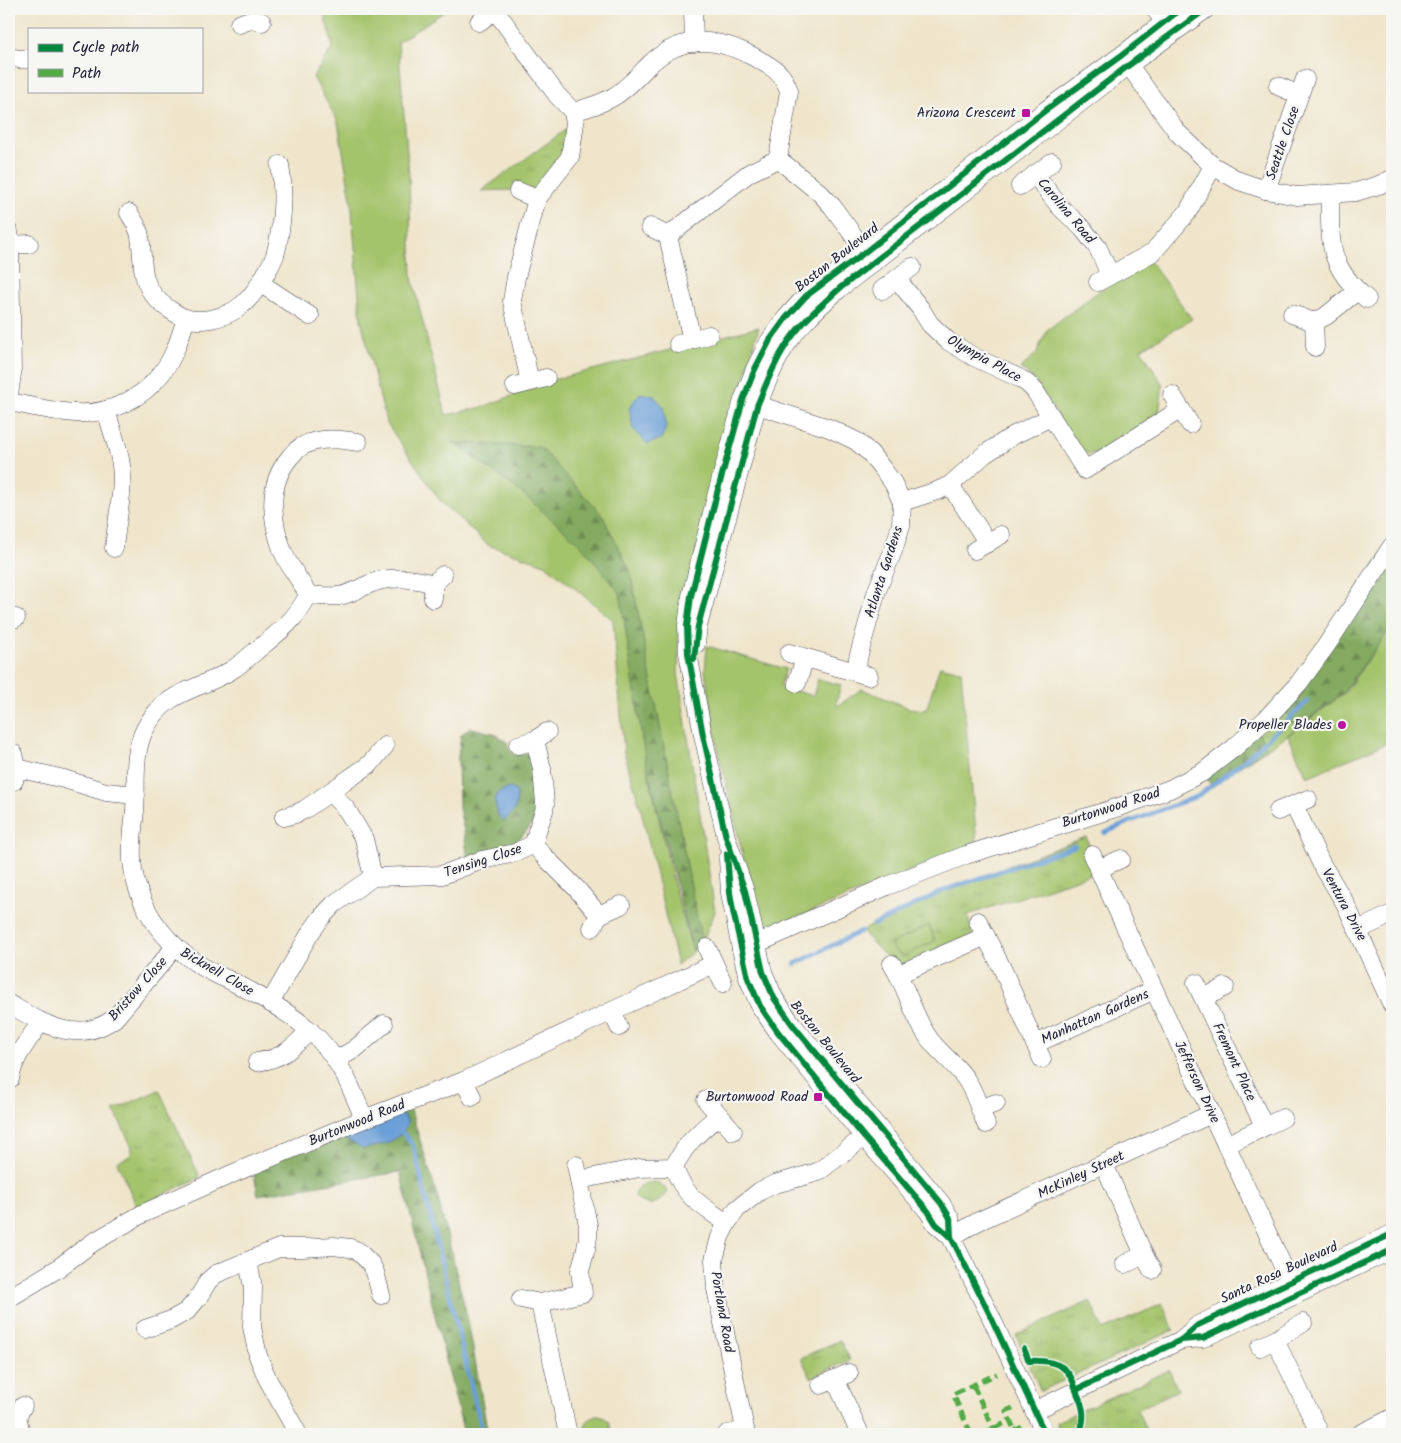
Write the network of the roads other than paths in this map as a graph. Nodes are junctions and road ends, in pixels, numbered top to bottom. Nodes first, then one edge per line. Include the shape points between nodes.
1 (693, 9) edge
2 (1181, 9) edge
3 (1206, 9) edge
4 (496, 10) edge
5 (1164, 21) edge
6 (480, 22) dead end
7 (694, 43) junction
8 (9, 57) edge
9 (28, 59) edge
10 (1126, 60) junction
11 (1278, 86) dead end
12 (574, 112) junction
13 (778, 159) junction
14 (1052, 162) dead end
15 (278, 164) dead end
16 (1212, 166) junction
17 (1035, 174) junction
18 (1392, 178) edge
19 (1020, 186) dead end
20 (1266, 190) junction
21 (518, 191) dead end
22 (1330, 194) junction
23 (537, 199) junction
24 (127, 211) dead end
25 (650, 227) dead end
26 (668, 236) junction
27 (9, 239) edge
28 (29, 244) dead end
29 (869, 258) junction
30 (912, 267) dead end
31 (897, 279) junction
32 (260, 283) junction
33 (882, 290) dead end
34 (1292, 314) dead end
35 (310, 316) dead end
36 (186, 318) junction
37 (1314, 322) junction
38 (709, 335) dead end
39 (1315, 347) dead end
40 (530, 382) dead end
41 (9, 396) edge
42 (9, 402) edge
43 (750, 403) junction
44 (1181, 409) dead end
45 (106, 410) junction
46 (1051, 417) junction
47 (360, 442) dead end
48 (950, 485) junction
49 (902, 502) junction
50 (988, 543) dead end
51 (1392, 546) edge
52 (114, 550) dead end
53 (436, 586) dead end
54 (308, 595) junction
55 (797, 683) dead end
56 (518, 745) dead end
57 (385, 746) dead end
58 (15, 768) dead end
59 (330, 792) junction
60 (136, 794) junction
61 (1293, 805) dead end
62 (284, 817) dead end
63 (534, 844) junction
64 (1122, 859) dead end
65 (372, 877) junction
66 (621, 905) dead end
67 (1392, 914) edge
68 (1358, 930) junction
69 (749, 946) junction
70 (175, 947) junction
71 (723, 983) dead end
72 (1225, 987) dead end
73 (1154, 990) junction
74 (270, 1003) junction
75 (9, 1004) edge
76 (1392, 1005) edge
77 (612, 1011) junction
78 (41, 1022) junction
79 (384, 1024) dead end
80 (619, 1027) dead end
81 (310, 1030) junction
82 (336, 1060) junction
83 (256, 1062) dead end
84 (10, 1079) dead end
85 (464, 1081) junction
86 (472, 1097) dead end
87 (706, 1100) dead end
88 (988, 1112) dead end
89 (1211, 1114) junction
90 (719, 1115) junction
91 (1283, 1118) dead end
92 (364, 1119) junction
93 (1264, 1126) junction
94 (733, 1131) dead end
95 (871, 1132) junction
96 (1226, 1145) junction
97 (1104, 1164) junction
98 (674, 1167) junction
99 (727, 1223) junction
100 (951, 1237) junction
101 (1390, 1245) edge
102 (248, 1261) junction
103 (1125, 1264) dead end
104 (1293, 1288) junction
105 (380, 1297) dead end
106 (9, 1298) edge
107 (521, 1298) dead end
108 (540, 1302) junction
109 (1303, 1323) dead end
110 (142, 1329) dead end
111 (835, 1379) dead end
112 (1034, 1411) junction
113 (1392, 1418) edge
114 (745, 1433) edge
115 (298, 1434) edge
116 (568, 1434) edge
117 (727, 1434) edge
118 (860, 1434) edge
119 (1045, 1434) edge
120 (1320, 1434) edge
121 (1360, 1434) edge

1 - 7 street
2 - 5 street, Boston Boulevard
3 - 5 street, Boston Boulevard
4 - 6 street
4 - 12 street via 557,95
5 - 10 street, Boston Boulevard
7 - 12 street via 658,57 613,97
7 - 13 street via 708,42 738,48 782,76 789,91
8 - 9 street
10 - 16 street via 1178,133
10 - 29 street, Boston Boulevard via 1046,110 970,179
11 - 20 street, Seattle Close via 1302,87
12 - 23 street via 570,157
13 - 26 street via 749,173
13 - 29 street via 832,206
14 - 17 street, Carolina Road
15 - 32 street via 283,181 282,216 275,256
16 - 17 street, Carolina Road via 1186,213 1153,252 1104,279 1098,248
16 - 20 street via 1239,181
17 - 19 street, Carolina Road
18 - 22 street via 1362,190
20 - 22 street via 1297,196
21 - 23 street
22 - 37 street via 1332,250 1346,280 1362,295
23 - 40 street via 512,301
24 - 36 street via 138,229 144,278 150,290 157,299
25 - 26 street
26 - 38 street via 685,342
27 - 28 street
27 - 41 street via 12,374
29 - 43 street, Boston Boulevard via 806,296 786,318 755,369
30 - 31 street
31 - 33 street
31 - 46 street, Olympia Place via 930,324 948,341 1028,384
32 - 35 street
32 - 36 street via 235,310 213,318
34 - 37 street
36 - 45 street via 162,374 138,396
37 - 39 street
42 - 45 street via 79,414
43 - 49 street via 829,428 856,441 882,468
43 - 69 street, Boston Boulevard via 717,493 686,626 703,736 726,838 745,891
44 - 46 street, Olympia Place via 1085,470
45 - 52 street via 122,476
46 - 48 street via 985,454
47 - 54 street via 328,439 304,445 293,452 278,475 273,504 278,535 288,561
48 - 49 street
48 - 50 street
49 - 55 street, Atlanta Gardens via 901,525 877,590 858,658 863,674 797,656
51 - 69 street, Burtonwood Road via 1299,683 1265,720 1203,772 1170,789 1116,808 957,858
53 - 54 street via 422,580 385,579 340,596
54 - 60 street, Bicknell Close via 289,623 241,664 174,696 157,711 139,743
56 - 63 street, Tensing Close via 541,736 545,804
57 - 59 street via 370,764
58 - 60 street via 106,792
59 - 62 street via 304,810
59 - 65 street via 347,810 364,839
60 - 70 street, Bicknell Close via 132,859 137,888 152,920
61 - 68 street, Ventura Drive
63 - 65 street, Tensing Close via 442,875
63 - 66 street, Tensing Close via 576,888 595,922
64 - 73 street, Jefferson Drive via 1095,862
65 - 74 street via 334,904 321,918
67 - 68 street
68 - 76 street, Ventura Drive
69 - 95 street, Boston Boulevard via 748,978 760,1006 778,1032
70 - 74 street, Bicknell Close via 212,973
70 - 78 street, Bristow Close via 105,1025 95,1030 71,1031
71 - 77 street, Burtonwood Road via 711,956
72 - 93 street, Fremont Place via 1200,990
73 - 88 street, Manhattan Gardens via 1039,1052 982,928 895,969 918,1021 934,1046 964,1077
73 - 89 street, Jefferson Drive
74 - 81 street, Bicknell Close
75 - 78 street, Bristow Close
77 - 80 street
77 - 85 street, Burtonwood Road
78 - 84 street via 16,1057
79 - 82 street via 359,1046
81 - 82 street, Bicknell Close
81 - 83 street via 291,1049 273,1059
82 - 92 street, Bicknell Close
85 - 86 street
85 - 92 street, Burtonwood Road
87 - 90 street
89 - 96 street, Jefferson Drive
89 - 97 street, McKinley Street
90 - 94 street
90 - 98 street via 688,1142
91 - 93 street
92 - 106 street, Burtonwood Road via 142,1214
93 - 96 street
95 - 99 street, Portland Road via 818,1172 760,1191 737,1209
95 - 100 street, Boston Boulevard via 936,1224
96 - 104 street, Jefferson Drive
97 - 100 street, McKinley Street
97 - 103 street via 1148,1262
98 - 99 street via 685,1191
98 - 108 street via 577,1173 588,1225 580,1271 583,1293
99 - 114 street, Portland Road via 714,1260 716,1289
100 - 112 street, Boston Boulevard
101 - 104 street, Santa Rosa Boulevard
102 - 105 street via 279,1248 350,1248 371,1264
102 - 110 street via 212,1277 187,1311 162,1324
102 - 115 street via 253,1287 252,1327 258,1356
104 - 112 street, Santa Rosa Boulevard via 1202,1338 1181,1340
107 - 108 street
108 - 116 street
109 - 120 street via 1267,1343
111 - 118 street
112 - 119 street, Boston Boulevard
113 - 121 street
114 - 117 street

